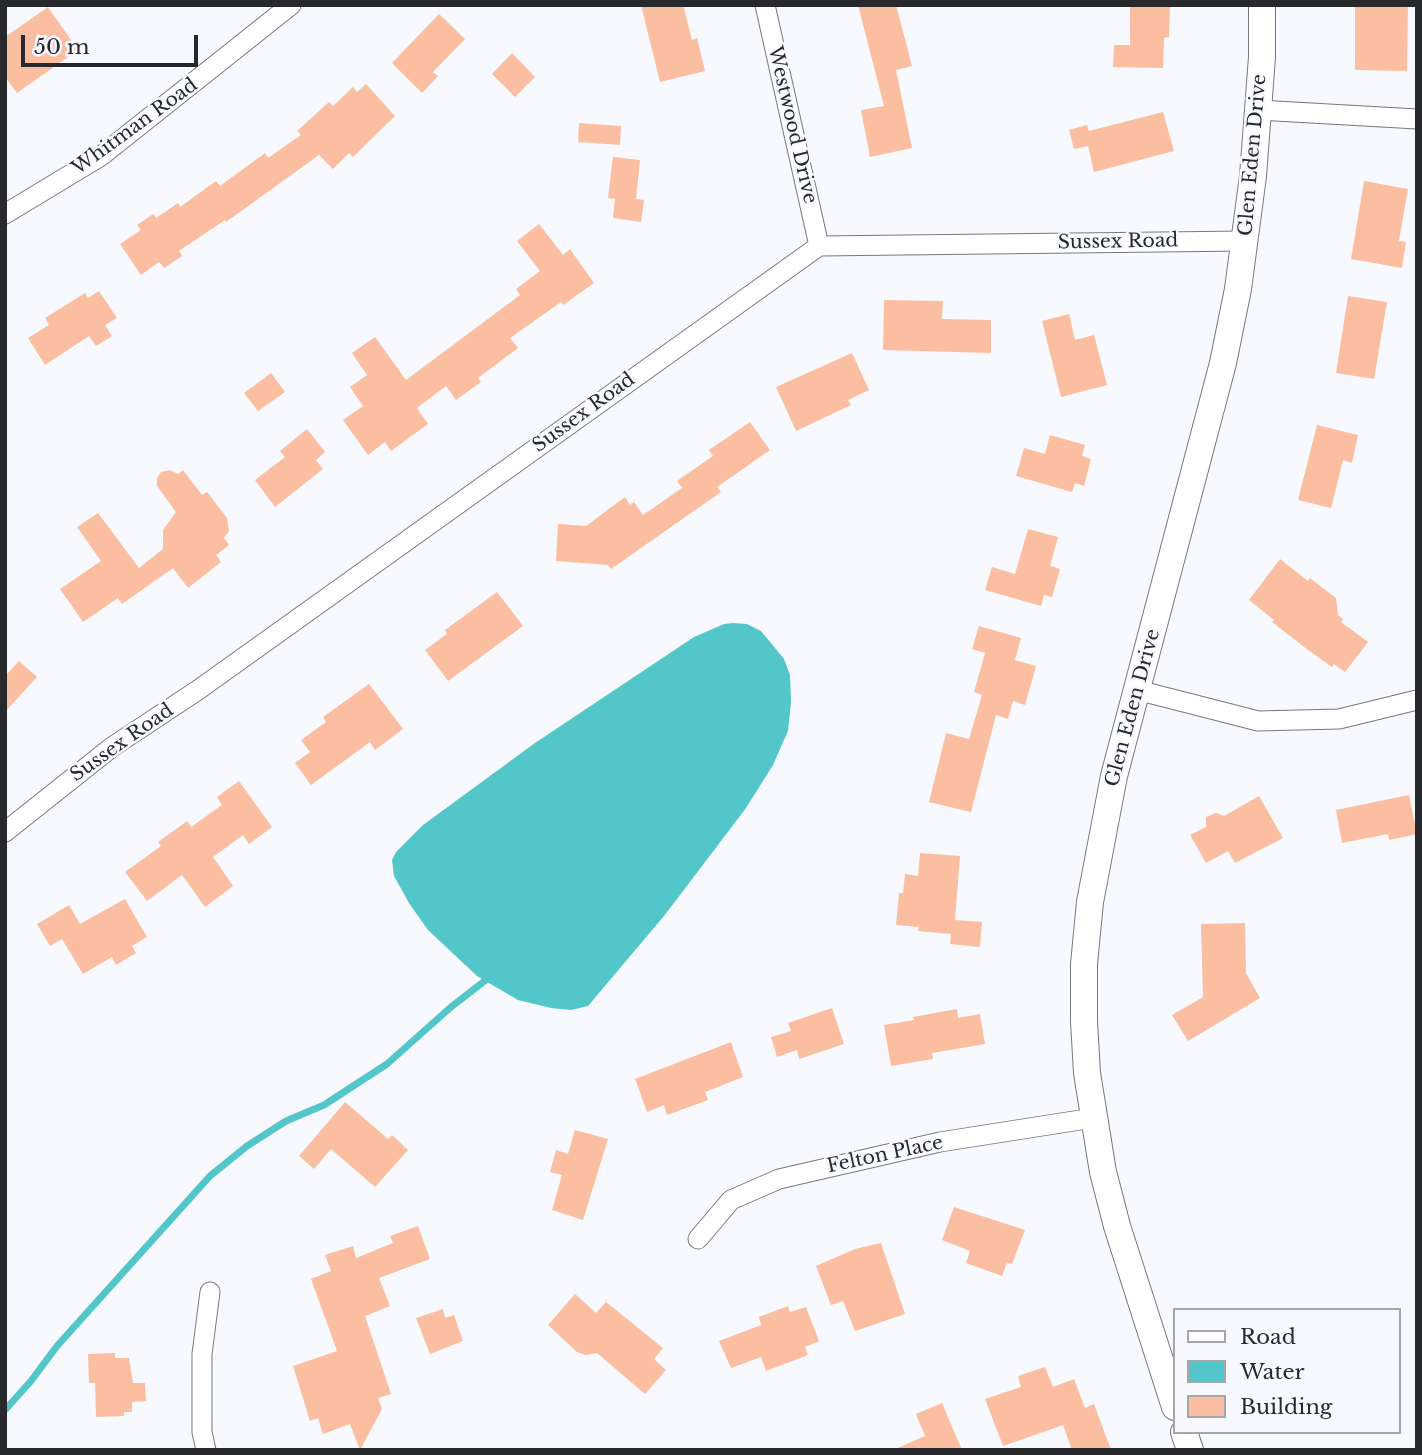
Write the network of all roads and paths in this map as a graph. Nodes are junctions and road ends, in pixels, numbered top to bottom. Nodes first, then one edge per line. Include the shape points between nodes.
1 (291, 5) edge
2 (765, 5) edge
3 (1262, 5) edge
4 (1258, 110) junction
5 (1417, 119) edge
6 (5, 214) edge
7 (1245, 241) junction
8 (819, 246) junction
9 (1137, 690) junction
10 (1417, 700) edge
11 (5, 832) edge
12 (1093, 1118) junction
13 (698, 1239) dead end
14 (210, 1292) dead end
15 (1174, 1404) edge
16 (206, 1450) edge

1 - 6 street, Whitman Road via 101,156
2 - 8 street, Westwood Drive
3 - 4 main road, Glen Eden Drive
4 - 5 street
4 - 7 main road, Glen Eden Drive
7 - 8 street, Sussex Road
7 - 9 main road, Glen Eden Drive via 1223,363
8 - 11 street, Sussex Road via 112,747
9 - 10 street via 1258,721 1339,719
9 - 12 main road, Glen Eden Drive via 1114,776 1090,902 1084,1021
12 - 13 street, Felton Place via 940,1142 779,1179 731,1200
12 - 15 main road, Glen Eden Drive via 1117,1226
14 - 16 street via 202,1354

